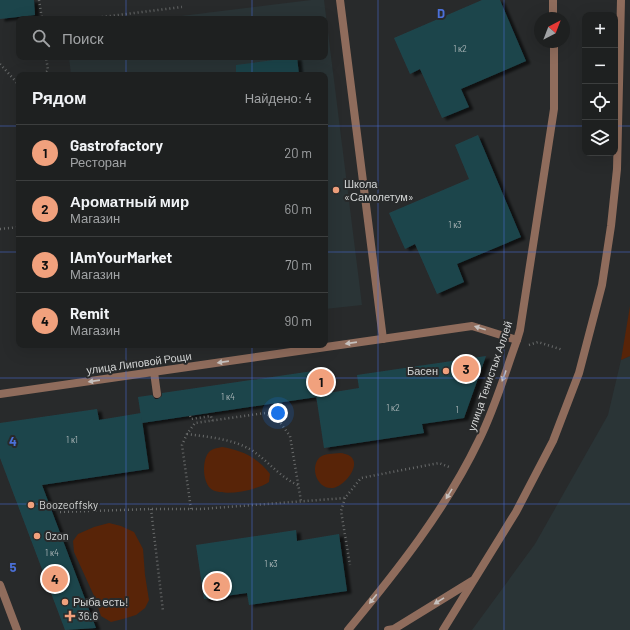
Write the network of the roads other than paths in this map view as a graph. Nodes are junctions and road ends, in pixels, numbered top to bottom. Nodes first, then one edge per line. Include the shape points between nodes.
1 (340, 0) edge
2 (553, 0) edge
3 (621, 0) edge
4 (553, 12) edge
5 (554, 48) edge
6 (383, 339) junction
7 (517, 340) junction
8 (328, 347) edge
9 (321, 348) edge
10 (154, 372) junction
11 (0, 394) edge
12 (157, 394) dead end
13 (472, 580) junction
14 (0, 585) edge
15 (17, 630) edge
16 (348, 630) edge
17 (388, 630) edge
18 (443, 630) edge

1 - 6 street
2 - 4 street
3 - 13 street via 617,169 602,285 579,373 553,441 516,512
5 - 7 street, улица Тенистых Аллей via 554,109 522,322
7 -> 6 street, улица Липовой Рощи via 472,326
6 -> 8 street, улица Липовой Рощи
7 -> 16 street, улица Тенистых Аллей via 480,439 447,498 416,543
9 -> 10 street, улица Липовой Рощи
10 -> 11 street, улица Липовой Рощи
10 - 12 street
13 -> 17 street via 394,629
13 - 18 street
14 - 15 street

